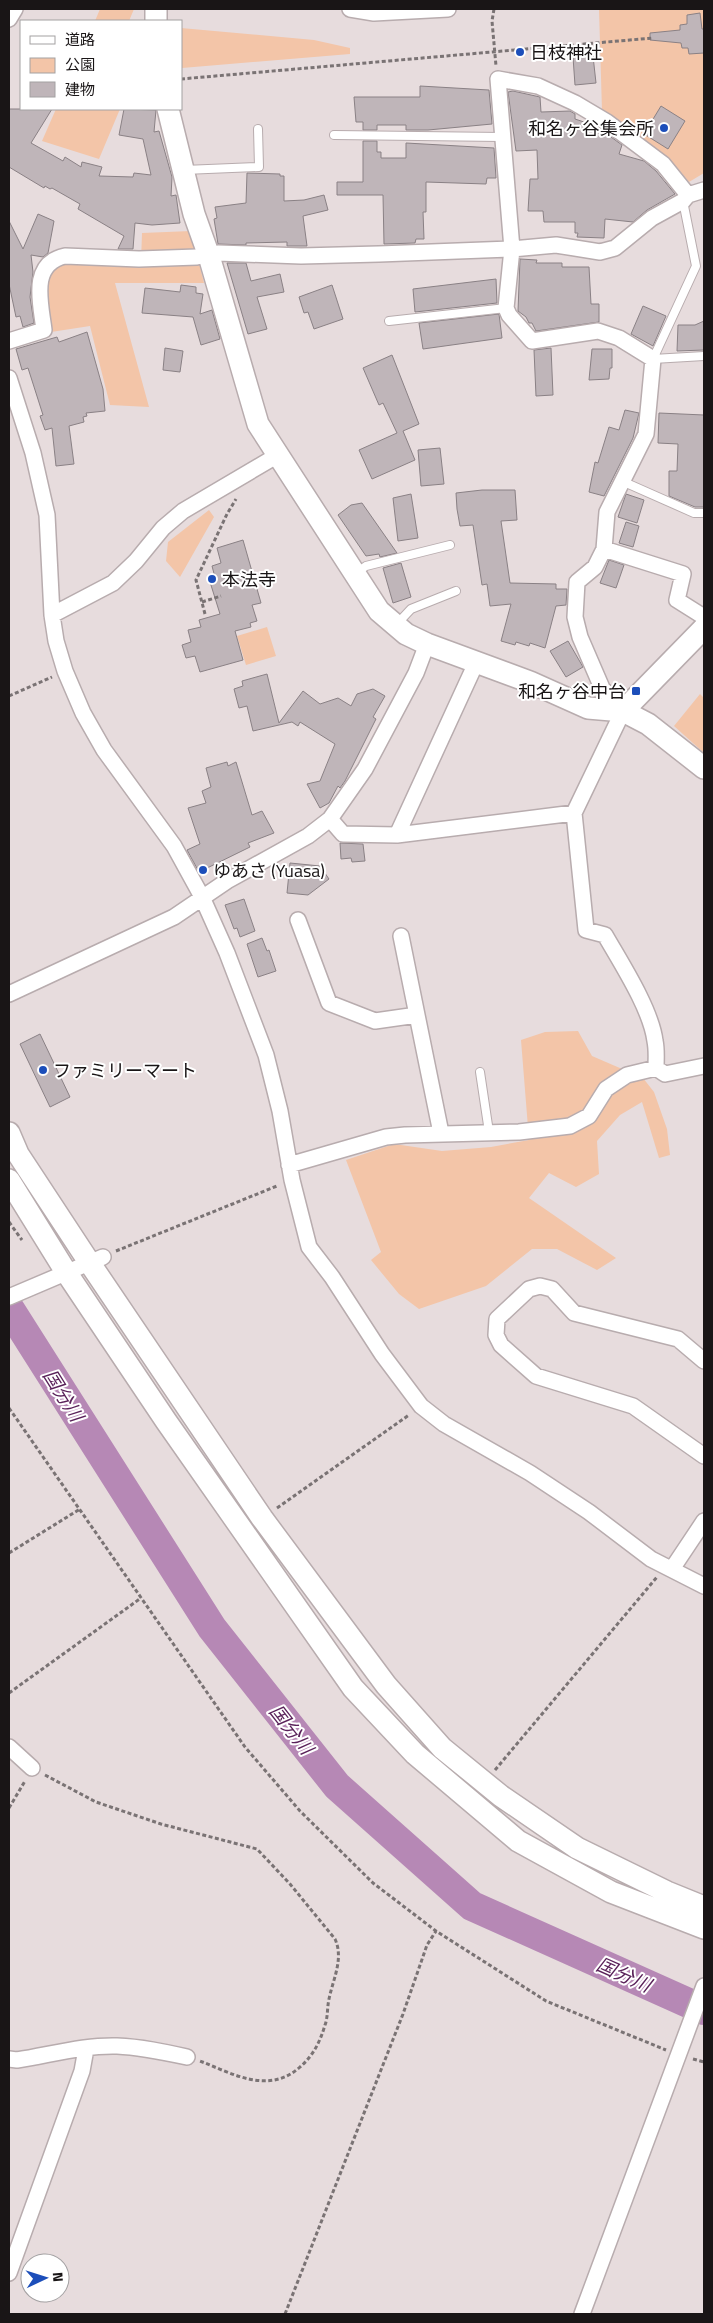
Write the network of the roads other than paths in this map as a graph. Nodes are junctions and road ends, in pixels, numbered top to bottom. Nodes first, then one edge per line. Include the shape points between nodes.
1 (15, 9) edge
2 (350, 9) edge
3 (448, 9) edge
4 (400, 11) edge
5 (9, 20) edge
6 (168, 110) edge
7 (258, 129) dead end
8 (334, 135) dead end
9 (502, 137) junction
10 (182, 171) junction
11 (704, 190) edge
12 (685, 198) junction
13 (512, 249) junction
14 (209, 256) junction
15 (506, 308) junction
16 (389, 321) dead end
17 (9, 341) edge
18 (704, 356) edge
19 (653, 359) junction
20 (9, 378) edge
21 (278, 455) junction
22 (624, 482) junction
23 (704, 513) edge
24 (450, 545) dead end
25 (604, 548) junction
26 (354, 574) junction
27 (456, 591) dead end
28 (52, 615) junction
29 (704, 617) edge
30 (396, 625) junction
31 (704, 628) edge
32 (427, 644) junction
33 (476, 663) junction
34 (623, 711) junction
35 (704, 768) edge
36 (574, 813) junction
37 (330, 819) junction
38 (397, 835) junction
39 (202, 897) junction
40 (298, 920) dead end
41 (401, 936) dead end
42 (9, 994) edge
43 (417, 1014) junction
44 (704, 1066) edge
45 (656, 1068) junction
46 (480, 1072) dead end
47 (489, 1132) junction
48 (9, 1133) edge
49 (441, 1133) junction
50 (291, 1172) junction
51 (9, 1180) edge
52 (96, 1259) junction
53 (66, 1272) junction
54 (9, 1297) edge
55 (704, 1362) edge
56 (704, 1456) edge
57 (704, 1521) edge
58 (672, 1569) junction
59 (704, 1586) edge
60 (9, 1747) edge
61 (32, 1768) road end
62 (704, 1907) edge
63 (704, 1928) edge
64 (704, 1986) edge
65 (86, 2049) junction
66 (187, 2057) road end
67 (9, 2059) edge
68 (9, 2273) edge
69 (582, 2314) edge

1 - 5 street
2 - 4 street via 374,13
3 - 4 street
6 - 10 street
7 - 10 lane via 259,167
8 - 9 lane
9 - 12 street via 498,79 538,86 608,122 662,164
9 - 13 street
10 - 14 street
11 - 12 street
12 - 13 street via 652,218 615,248 600,252 556,244
12 - 19 lane via 696,266
13 - 14 street via 301,256 218,253
13 - 15 street
14 - 17 street via 57,258 46,268 39,283 44,330
14 - 21 street via 258,424
15 - 16 lane
15 - 19 street via 508,315 532,341 598,331 619,338
18 - 19 lane
19 - 22 street via 646,434
20 - 28 street via 33,453 47,515
21 - 26 street
21 - 28 street via 182,511 113,583
22 - 23 lane via 685,509
22 - 25 street via 608,512
24 - 26 lane via 366,566
25 - 29 street via 683,574 677,600
25 - 34 street via 595,567 577,582 575,617 602,688
26 - 30 street via 379,611
27 - 30 lane via 411,609
28 - 39 street via 65,671 83,713 104,750 174,846
30 - 32 street
31 - 34 street
32 - 33 street
32 - 37 street via 416,674 365,769
33 - 34 street via 530,682 588,708
33 - 38 street
34 - 35 street via 648,724
34 - 36 street
36 - 38 street
36 - 45 street via 586,930 605,935 623,966 650,1020
37 - 38 street via 343,834
37 - 39 street via 308,836
39 - 42 street via 174,917
39 - 50 street via 266,1055
40 - 43 street via 328,1003 375,1021
41 - 43 street
43 - 49 street
44 - 45 street via 665,1074
45 - 47 street via 627,1075 606,1090 588,1116 570,1126
46 - 47 lane
47 - 49 street
48 - 52 street via 18,1154
49 - 50 street via 386,1138
50 - 58 street via 309,1247 422,1406 444,1424 530,1473 589,1512 651,1559
51 - 53 street
52 - 53 street
52 - 62 street via 262,1518 386,1685 442,1748 501,1796 577,1848
53 - 54 street
53 - 63 street via 353,1688 415,1754 518,1841 611,1892
55 - 56 street via 678,1339 574,1314 552,1289 546,1287 528,1289 497,1319 496,1335 502,1345 536,1376 633,1406
57 - 58 street
58 - 59 street
60 - 61 street
64 - 69 street
65 - 66 street via 116,2046
65 - 67 street
65 - 68 street via 82,2071

